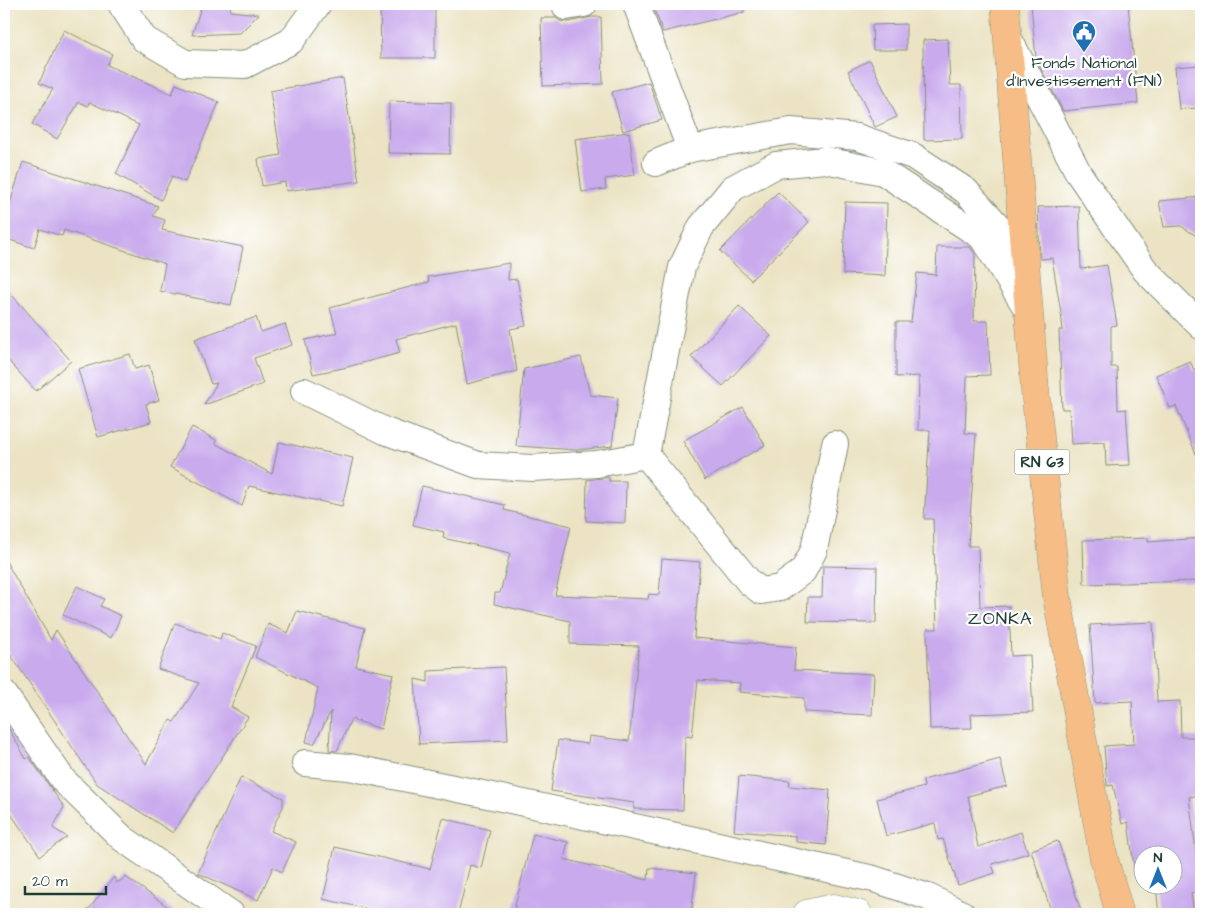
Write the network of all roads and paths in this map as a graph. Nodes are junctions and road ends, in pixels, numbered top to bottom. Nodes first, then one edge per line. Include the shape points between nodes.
1 (121, 4) edge
2 (318, 4) edge
3 (566, 4) edge
4 (584, 4) edge
5 (636, 4) edge
6 (1005, 4) edge
7 (1008, 37) junction
8 (690, 149) junction
9 (656, 162) dead end
10 (1025, 256) junction
11 (1029, 312) junction
12 (1201, 326) edge
13 (304, 391) dead end
14 (835, 444) dead end
15 (646, 455) junction
16 (4, 694) edge
17 (305, 763) dead end
18 (231, 914) edge
19 (807, 914) edge
20 (858, 914) edge
21 (962, 914) edge
22 (1120, 914) edge

1 - 2 street via 144,39 185,63 245,65 291,41
3 - 4 street via 566,7
5 - 8 street
6 - 7 main road, RN 63
7 - 10 main road, RN 63
7 - 12 street via 1079,174 1145,270
8 - 9 street
8 - 10 street via 791,131 857,137 914,156 966,191
10 - 11 main road, RN 63
11 - 15 street via 982,238 884,172 825,160 776,165 733,188 701,227 682,266
11 - 22 main road, RN 63 via 1057,597 1104,859
13 - 15 street via 385,431 478,465 541,468 597,464
14 - 15 street via 814,550 803,571 780,588 761,591 749,582
16 - 18 street via 63,780 122,838
17 - 21 street via 349,767 468,791 874,879 928,897
19 - 20 street via 834,908

